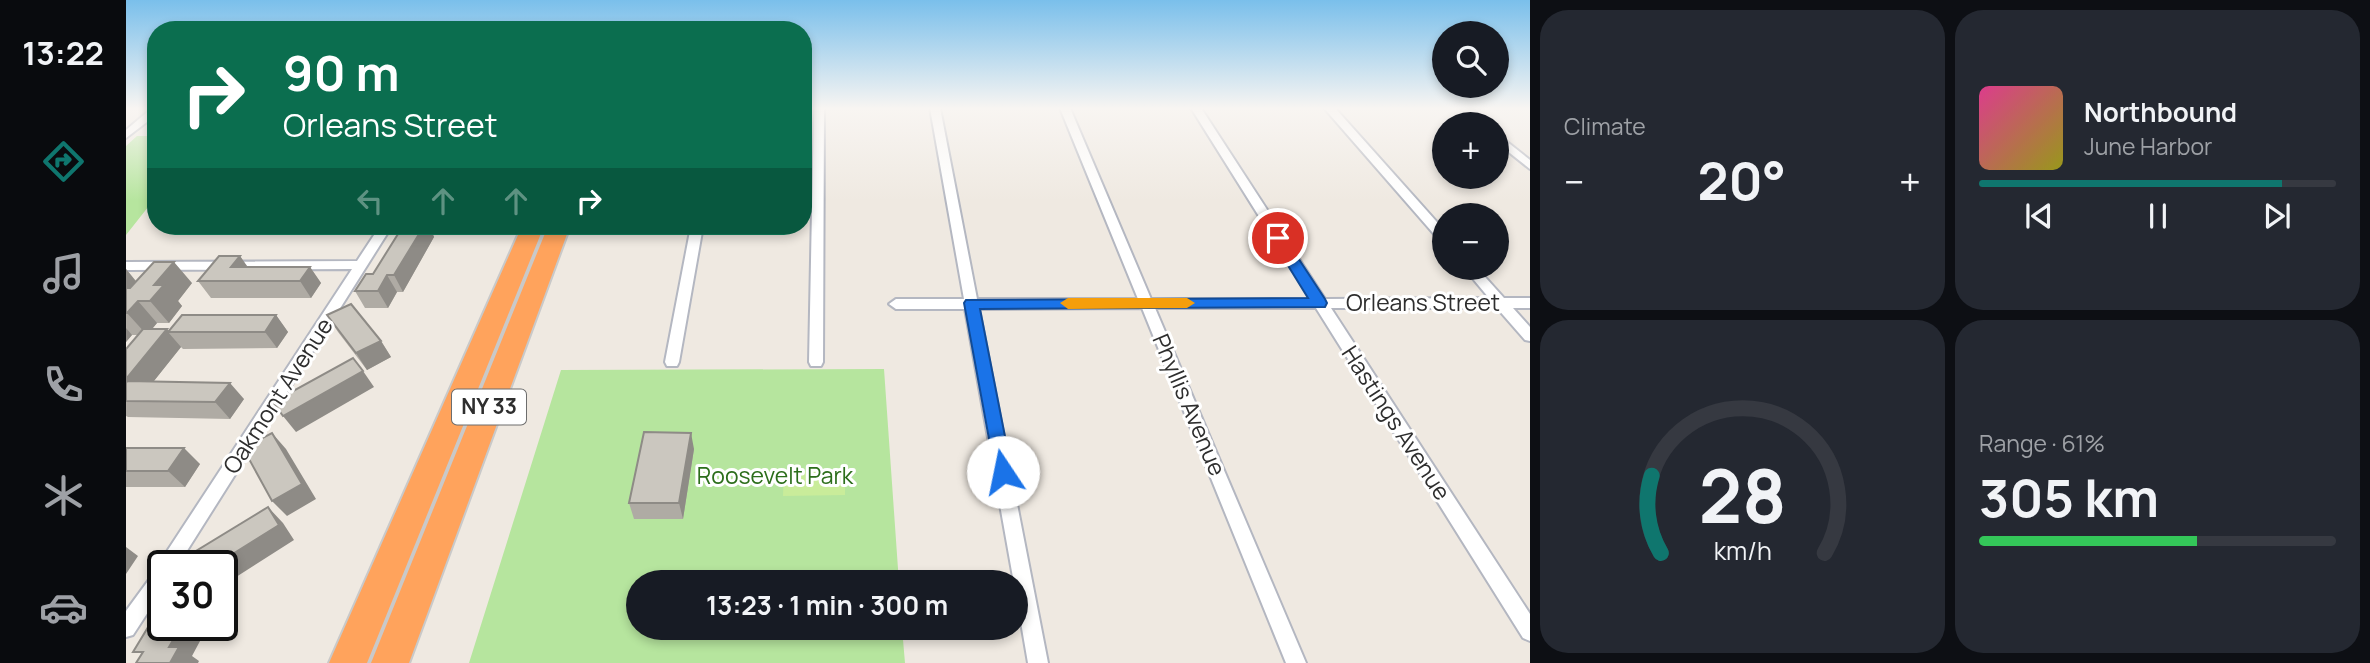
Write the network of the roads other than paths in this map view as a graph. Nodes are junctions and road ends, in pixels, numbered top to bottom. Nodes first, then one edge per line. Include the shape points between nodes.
1 (819, 139) edge
2 (941, 139) edge
3 (1078, 139) edge
4 (1216, 139) edge
5 (1356, 139) edge
6 (1509, 147) edge
7 (1530, 166) edge
8 (1432, 224) edge
9 (380, 235) edge
10 (524, 235) edge
11 (529, 235) edge
12 (556, 235) edge
13 (566, 235) edge
14 (695, 235) edge
15 (520, 256) junction
16 (361, 265) junction
17 (126, 266) edge
18 (541, 273) junction
19 (1481, 280) edge
20 (895, 303) dead end
21 (971, 303) junction
22 (1147, 303) junction
23 (1319, 303) junction
24 (1501, 303) junction
25 (1530, 303) edge
26 (1530, 336) edge
27 (672, 362) dead end
28 (816, 362) dead end
29 (178, 550) edge
30 (147, 597) edge
31 (126, 628) edge
32 (1530, 631) edge
33 (348, 663) edge
34 (390, 663) edge
35 (1038, 663) edge
36 (1296, 663) edge

1 - 28 street
2 - 21 street
3 - 22 street, Phyllis Avenue
4 - 23 street, Hastings Avenue
5 - 8 street
6 - 7 street
9 - 16 street, Oakmont Avenue
10 - 15 highway
11 - 15 highway, NY 33
12 - 18 highway, NY 33
13 - 18 highway
14 - 27 street
15 - 33 highway, NY 33
16 - 17 street
16 - 29 street, Oakmont Avenue
18 - 34 highway, NY 33
19 - 24 street
20 - 21 street, Orleans Street
21 - 22 street, Orleans Street
21 - 35 street
22 - 23 street, Orleans Street
22 - 36 street, Phyllis Avenue
23 - 24 street, Orleans Street
23 - 32 street, Hastings Avenue
24 - 25 street, Orleans Street
24 - 26 street
30 - 31 street

